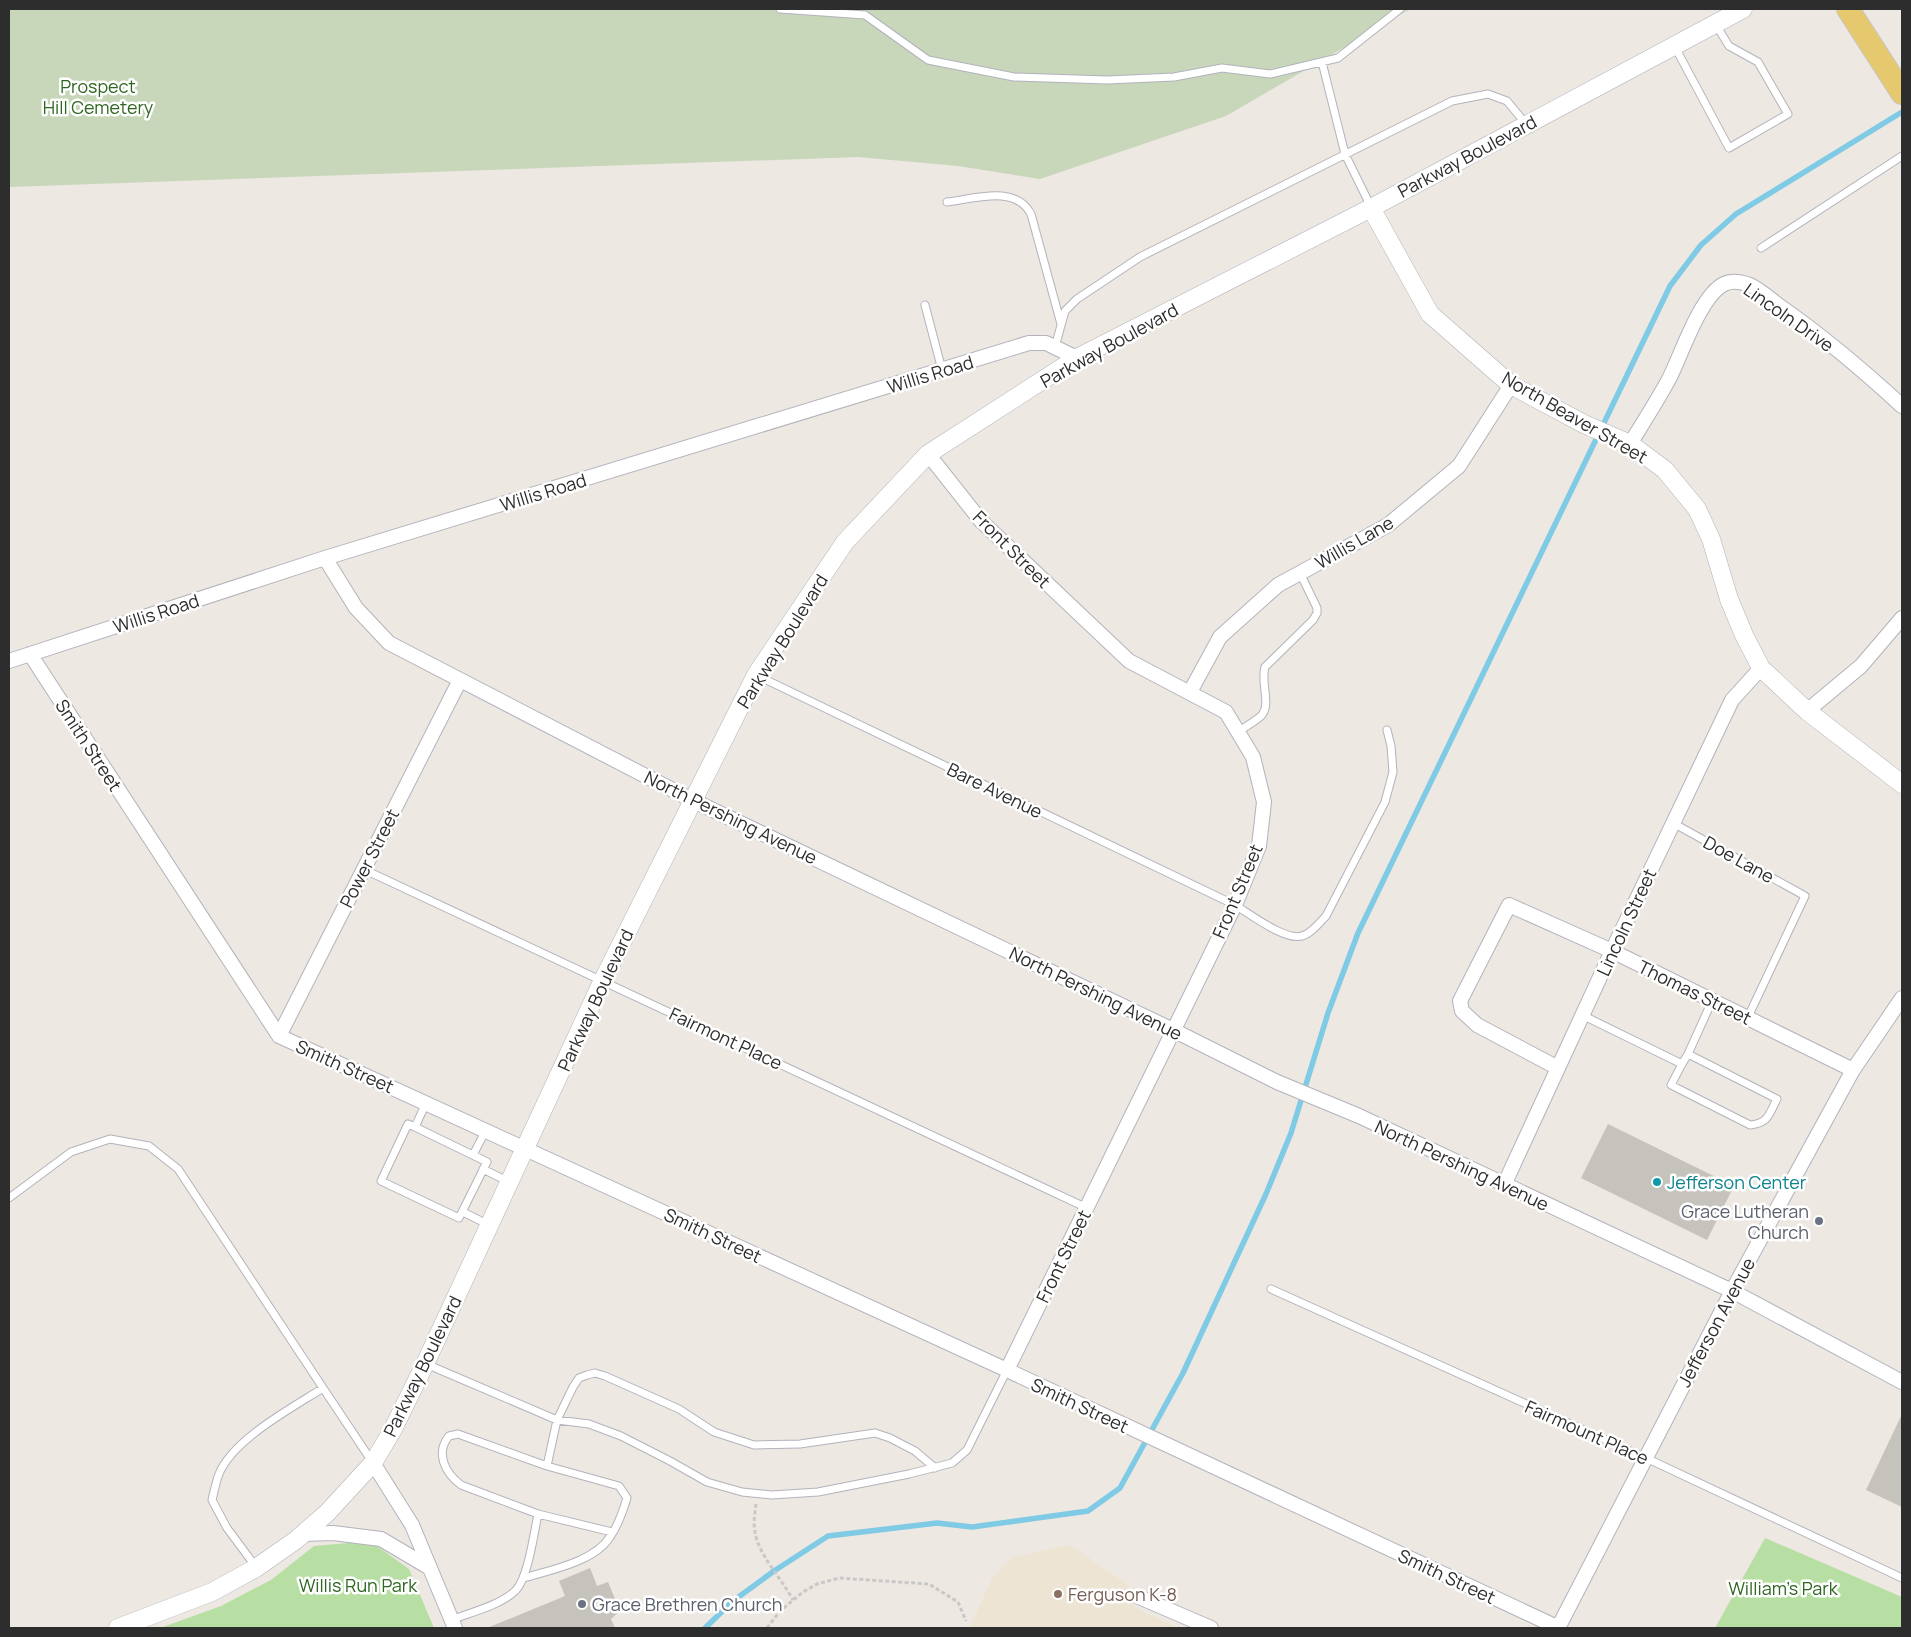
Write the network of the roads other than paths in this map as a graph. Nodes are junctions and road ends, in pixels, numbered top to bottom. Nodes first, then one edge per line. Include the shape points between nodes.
1 (780, 9) edge
2 (1400, 9) edge
3 (1743, 9) edge
4 (1848, 9) edge
5 (1715, 23) junction
6 (1673, 45) junction
7 (1322, 62) junction
8 (1901, 91) edge
9 (1526, 124) junction
10 (1345, 154) junction
11 (1901, 158) edge
12 (947, 202) dead end
13 (1371, 208) junction
14 (1761, 248) dead end
15 (925, 305) dead end
16 (1061, 325) junction
17 (1055, 347) junction
18 (1077, 358) junction
19 (942, 370) junction
20 (1511, 385) junction
21 (1902, 406) edge
22 (1630, 444) junction
23 (928, 454) junction
24 (326, 558) junction
25 (1300, 574) junction
26 (1902, 618) edge
27 (30, 654) junction
28 (9, 661) edge
29 (1762, 668) junction
30 (756, 675) junction
31 (460, 680) junction
32 (1190, 692) junction
33 (1807, 711) junction
34 (1388, 730) dead end
35 (1238, 732) junction
36 (1902, 784) edge
37 (692, 800) junction
38 (1673, 822) junction
39 (364, 869) junction
40 (1234, 906) junction
41 (1612, 952) junction
42 (603, 980) junction
43 (1902, 998) edge
44 (1712, 1001) junction
45 (1582, 1015) junction
46 (1748, 1017) junction
47 (1173, 1030) junction
48 (279, 1036) junction
49 (1688, 1054) junction
50 (1682, 1064) junction
51 (1558, 1068) junction
52 (1853, 1070) junction
53 (426, 1103) junction
54 (415, 1128) junction
55 (486, 1130) junction
56 (525, 1148) junction
57 (473, 1155) junction
58 (483, 1169) junction
59 (509, 1182) junction
60 (1504, 1185) junction
61 (9, 1198) edge
62 (1087, 1208) junction
63 (463, 1212) junction
64 (490, 1225) junction
65 (1271, 1289) dead end
66 (1732, 1291) junction
67 (426, 1364) junction
68 (1007, 1370) junction
69 (1902, 1382) edge
70 (323, 1388) junction
71 (557, 1420) junction
72 (1646, 1458) junction
73 (373, 1463) junction
74 (547, 1466) junction
75 (935, 1468) junction
76 (538, 1514) junction
77 (612, 1532) junction
78 (303, 1534) junction
79 (256, 1568) junction
80 (430, 1568) junction
81 (524, 1578) junction
82 (1902, 1578) edge
83 (1139, 1597) dead end
84 (453, 1624) edge
85 (118, 1628) edge
86 (1211, 1628) edge
87 (1558, 1628) edge

1 - 7 lane via 865,15 928,60 1014,77 1107,80 1174,77 1222,68 1270,74
2 - 7 lane via 1338,58
3 - 5 street, Parkway Boulevard
4 - 8 main road
5 - 6 street, Parkway Boulevard
5 - 6 lane via 1729,46 1758,62 1788,114 1730,148
6 - 9 street, Parkway Boulevard
7 - 10 lane
9 - 10 lane via 1508,101 1488,94 1452,101
9 - 13 street, Parkway Boulevard
10 - 13 lane
10 - 16 lane via 1140,257 1077,299 1065,311
11 - 14 lane
12 - 16 lane via 999,195 1024,203 1031,214
13 - 18 street, Parkway Boulevard
13 - 20 street, North Beaver Street via 1430,314
15 - 19 lane
16 - 17 lane
17 - 18 street, Willis Road
17 - 19 street, Willis Road via 1046,342 1029,343
18 - 23 street, Parkway Boulevard
19 - 24 street, Willis Road
20 - 22 street, North Beaver Street via 1584,424
20 - 25 street, Willis Lane via 1459,466 1388,525
21 - 22 street, Lincoln Drive via 1798,318 1751,286 1732,282 1716,290 1705,305 1687,335 1670,377
22 - 29 street, North Beaver Street via 1665,470 1697,509 1711,539 1744,635
23 - 30 street, Parkway Boulevard via 845,542
23 - 32 street, Front Street via 982,521 1129,661
24 - 27 street, Willis Road
24 - 31 street, North Pershing Avenue via 356,608 388,643
25 - 32 street, Willis Lane via 1278,585 1220,637
25 - 35 lane via 1317,612 1313,620 1265,667 1266,708 1262,715
26 - 33 street via 1860,666
27 - 28 street, Willis Road
27 - 48 street, Smith Street
29 - 33 street, North Beaver Street
29 - 38 street, Lincoln Street via 1732,700
30 - 37 street, Parkway Boulevard
30 - 40 lane, Bare Avenue
31 - 37 street, North Pershing Avenue
31 - 39 street, Power Street
32 - 35 street, Front Street via 1226,712
33 - 36 street, North Beaver Street
34 - 40 lane, Bare Avenue via 1392,772 1385,802 1326,916 1302,936 1286,936
35 - 40 street, Front Street via 1253,757 1264,802 1259,846
37 - 42 street, Parkway Boulevard
37 - 47 street, North Pershing Avenue
38 - 41 street, Lincoln Street
38 - 46 lane, Doe Lane via 1805,896
39 - 42 lane, Fairmont Place
39 - 48 street, Power Street
40 - 47 street, Front Street
41 - 44 street, Thomas Street
41 - 45 street, Lincoln Street
41 - 51 street, Thomas Street via 1509,904 1460,1001 1462,1011 1477,1025
42 - 56 street, Parkway Boulevard
42 - 62 lane, Fairmont Place
43 - 52 street, Jefferson Avenue
44 - 46 street, Thomas Street
44 - 49 lane
45 - 50 lane
45 - 51 street, Lincoln Street
46 - 52 street, Thomas Street
47 - 60 street, North Pershing Avenue via 1277,1082 1359,1116
47 - 62 street, Front Street
48 - 53 street, Smith Street
49 - 50 lane
49 - 50 lane via 1777,1099 1768,1118 1761,1124 1750,1125 1671,1085
51 - 60 street, Lincoln Street
52 - 66 street, Jefferson Avenue
53 - 54 lane
53 - 55 street, Smith Street
54 - 57 lane
54 - 63 lane via 408,1124 381,1181 460,1218
55 - 56 street, Smith Street
55 - 57 lane
56 - 59 street, Parkway Boulevard
56 - 68 street, Smith Street
57 - 58 lane via 487,1162
58 - 59 lane
58 - 63 lane
59 - 64 street, Parkway Boulevard
60 - 66 street, North Pershing Avenue
61 - 70 lane via 71,1152 110,1139 148,1146 178,1169
62 - 68 street, Front Street
63 - 64 lane
64 - 67 street, Parkway Boulevard
65 - 72 lane, Fairmount Place
66 - 69 street, North Pershing Avenue
66 - 72 street, Jefferson Avenue
67 - 71 lane
67 - 73 street, Parkway Boulevard
68 - 75 lane via 967,1450 952,1463
68 - 87 street, Smith Street
70 - 73 lane
70 - 79 lane via 255,1433 232,1453 219,1473 212,1500 227,1528
71 - 74 lane
71 - 75 lane via 589,1424 621,1436 707,1482 772,1496 818,1492
71 - 75 lane via 579,1378 595,1373 679,1409 714,1432 754,1445 800,1444 875,1433 915,1452
72 - 82 lane, Fairmount Place
72 - 87 street, Jefferson Avenue
73 - 78 street, Parkway Boulevard
73 - 80 street via 412,1525
74 - 76 lane via 458,1434 449,1436 443,1444 442,1459 453,1479 461,1485
74 - 77 lane via 620,1486 627,1498
76 - 77 lane
76 - 81 lane
77 - 81 lane via 610,1538 588,1556
78 - 79 street, Parkway Boulevard
78 - 80 street via 334,1533 381,1539
79 - 85 street, Parkway Boulevard via 212,1592
80 - 84 street
81 - 84 lane via 515,1591
83 - 86 street

